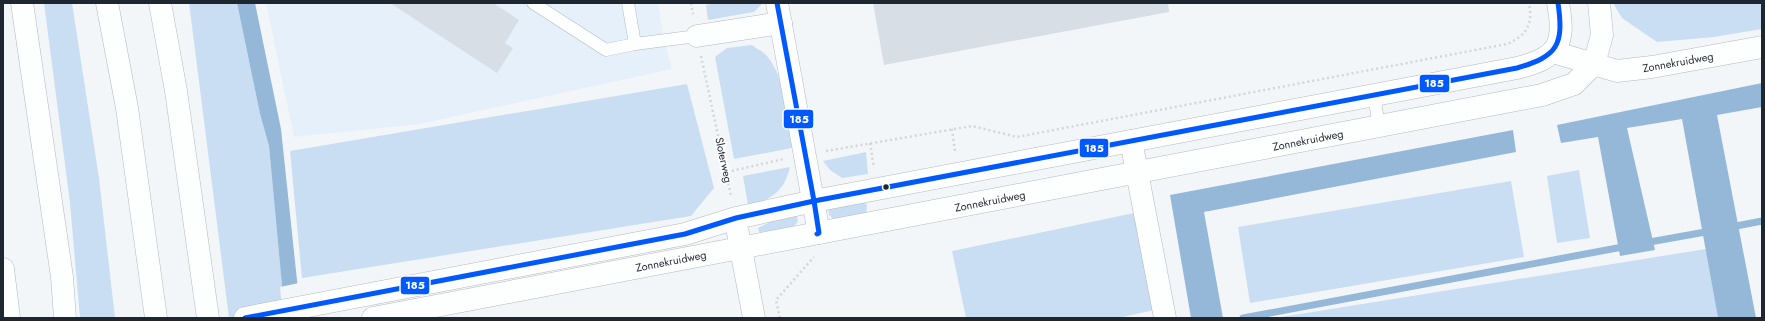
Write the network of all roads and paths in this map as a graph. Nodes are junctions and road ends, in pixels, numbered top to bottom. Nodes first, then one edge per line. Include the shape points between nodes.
1 (22, 3) edge
2 (107, 3) edge
3 (160, 3) edge
4 (533, 3) edge
5 (628, 3) edge
6 (691, 3) edge
7 (1529, 3) edge
8 (1558, 3) edge
9 (1599, 3) edge
10 (779, 13) edge
11 (697, 36) junction
12 (635, 44) junction
13 (1762, 47) edge
14 (1553, 52) junction
15 (1594, 64) junction
16 (1374, 95) junction
17 (1379, 127) junction
18 (952, 129) junction
19 (1131, 141) junction
20 (870, 143) junction
21 (806, 154) junction
22 (956, 155) dead end
23 (874, 168) dead end
24 (727, 172) junction
25 (1137, 172) junction
26 (814, 201) junction
27 (736, 218) junction
28 (819, 233) junction
29 (741, 248) junction
30 (3, 269) edge
31 (9, 318) edge
32 (65, 318) edge
33 (156, 318) edge
34 (208, 318) edge
35 (244, 318) edge
36 (374, 318) edge
37 (754, 318) edge
38 (780, 318) edge
39 (1165, 318) edge

1 - 32 main road via 62,277
2 - 33 main road via 127,108
3 - 34 main road via 178,106
4 - 12 lane via 606,50
5 - 12 lane
6 - 11 path, Sloterweg
7 - 18 path via 1530,25 1520,38 1507,44 1016,137 972,126
8 - 14 main road via 1562,36
9 - 15 main road via 1602,35
10 - 11 main road
10 - 21 main road
11 - 12 lane
11 - 24 path, Sloterweg
13 - 15 main road, Zonnekruidweg via 1617,71
14 - 15 main road, Zonnekruidweg
14 - 16 main road via 1537,63 1517,68
15 - 17 main road, Zonnekruidweg via 1574,84 1542,95
16 - 17 lane
16 - 19 main road
17 - 25 main road, Zonnekruidweg
18 - 20 path
18 - 22 path
19 - 25 main road
19 - 26 main road
20 - 21 path
20 - 23 path
21 - 24 path
21 - 26 main road
24 - 27 path, Sloterweg
25 - 28 main road, Zonnekruidweg
25 - 39 main road
26 - 27 main road
26 - 28 main road
27 - 29 main road
27 - 35 main road via 685,234
28 - 29 main road, Zonnekruidweg
28 - 38 path via 819,252 776,300
29 - 36 main road, Zonnekruidweg
29 - 37 main road
30 - 31 main road

